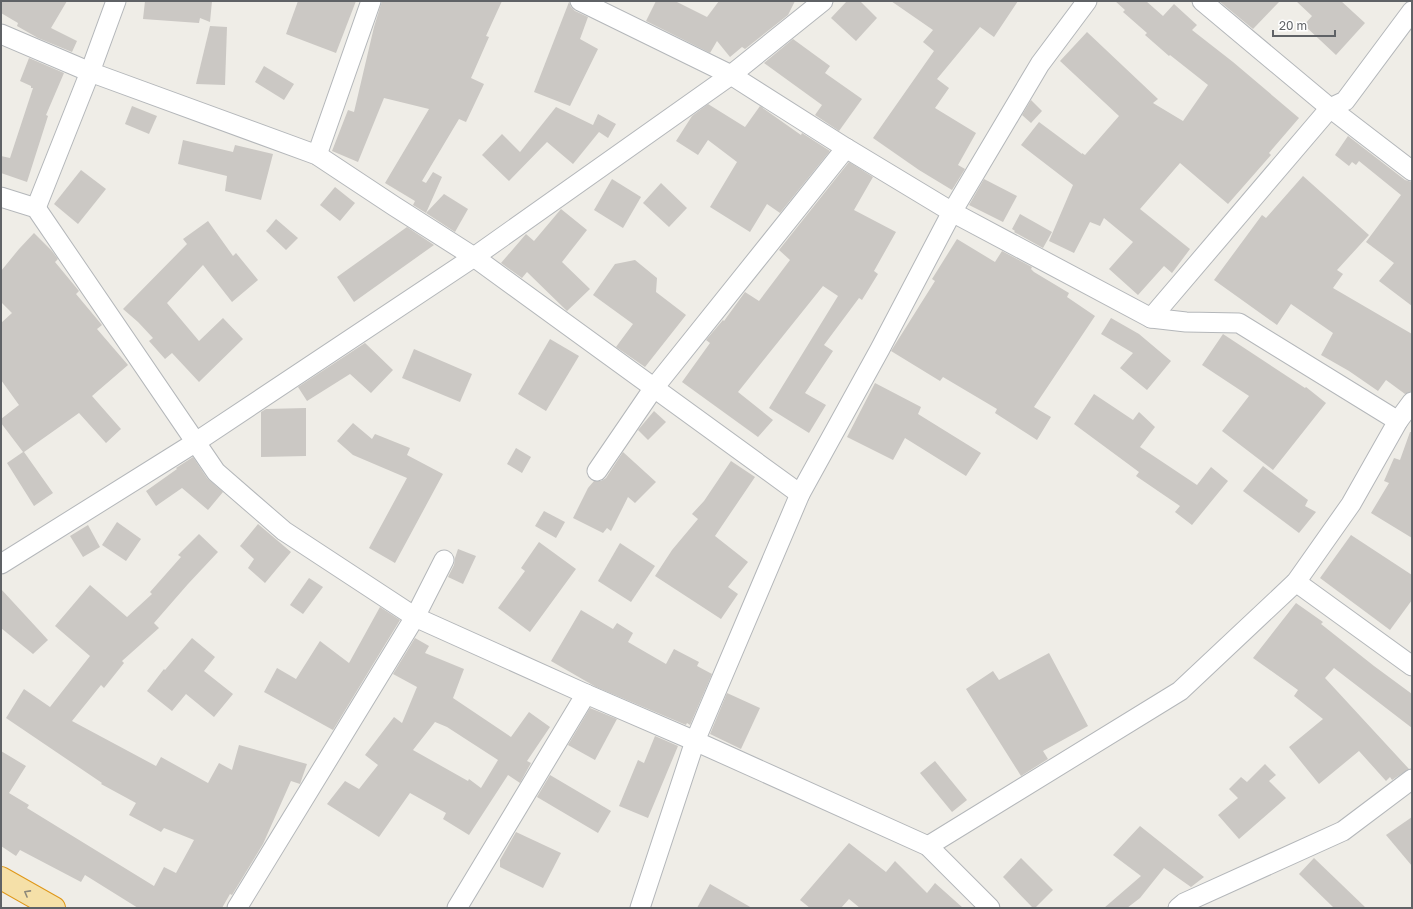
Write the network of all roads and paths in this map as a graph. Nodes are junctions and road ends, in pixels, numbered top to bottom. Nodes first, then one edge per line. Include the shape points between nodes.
1 (116, 1) edge
2 (371, 1) edge
3 (580, 1) edge
4 (823, 1) edge
5 (1087, 1) edge
6 (1202, 1) edge
7 (1412, 11) edge
8 (1, 34) edge
9 (90, 72) junction
10 (731, 75) junction
11 (1330, 108) junction
12 (846, 148) junction
13 (317, 155) junction
14 (1412, 171) edge
15 (1, 197) edge
16 (36, 208) junction
17 (952, 212) junction
18 (474, 257) junction
19 (1151, 318) junction
20 (653, 389) junction
21 (1412, 402) edge
22 (1398, 421) junction
23 (196, 442) junction
24 (597, 471) dead end
25 (800, 494) junction
26 (444, 560) dead end
27 (1, 564) edge
28 (1296, 582) junction
29 (415, 617) junction
30 (1412, 666) edge
31 (586, 694) junction
32 (695, 741) junction
33 (1412, 779) edge
34 (928, 846) junction
35 (1, 878) edge
36 (54, 908) edge
37 (237, 908) edge
38 (457, 908) edge
39 (640, 908) edge
40 (990, 908) edge
41 (1178, 908) edge

1 - 9 street
2 - 13 street
3 - 10 street
4 - 10 street
5 - 17 street via 1040,64
6 - 11 street
7 - 11 street via 1345,101
8 - 9 street
9 - 13 street
9 - 16 street
10 - 12 street
10 - 18 street
11 - 14 street
11 - 19 street
12 - 17 street
12 - 20 street
13 - 18 street
15 - 16 street
16 - 23 street
17 - 19 street
17 - 25 street
18 - 20 street
18 - 23 street
19 - 22 street via 1186,322 1239,323
20 - 24 street
20 - 25 street
21 - 22 street
22 - 28 street via 1351,504
23 - 27 street
23 - 29 street via 216,472 284,531
25 - 32 street
26 - 29 street
28 - 30 street
28 - 34 street via 1180,691
29 - 31 street
29 - 37 street
31 - 32 street
31 - 38 street
32 - 34 street
32 - 39 street
33 - 41 street via 1343,831
34 - 40 street
36 -> 35 highway

